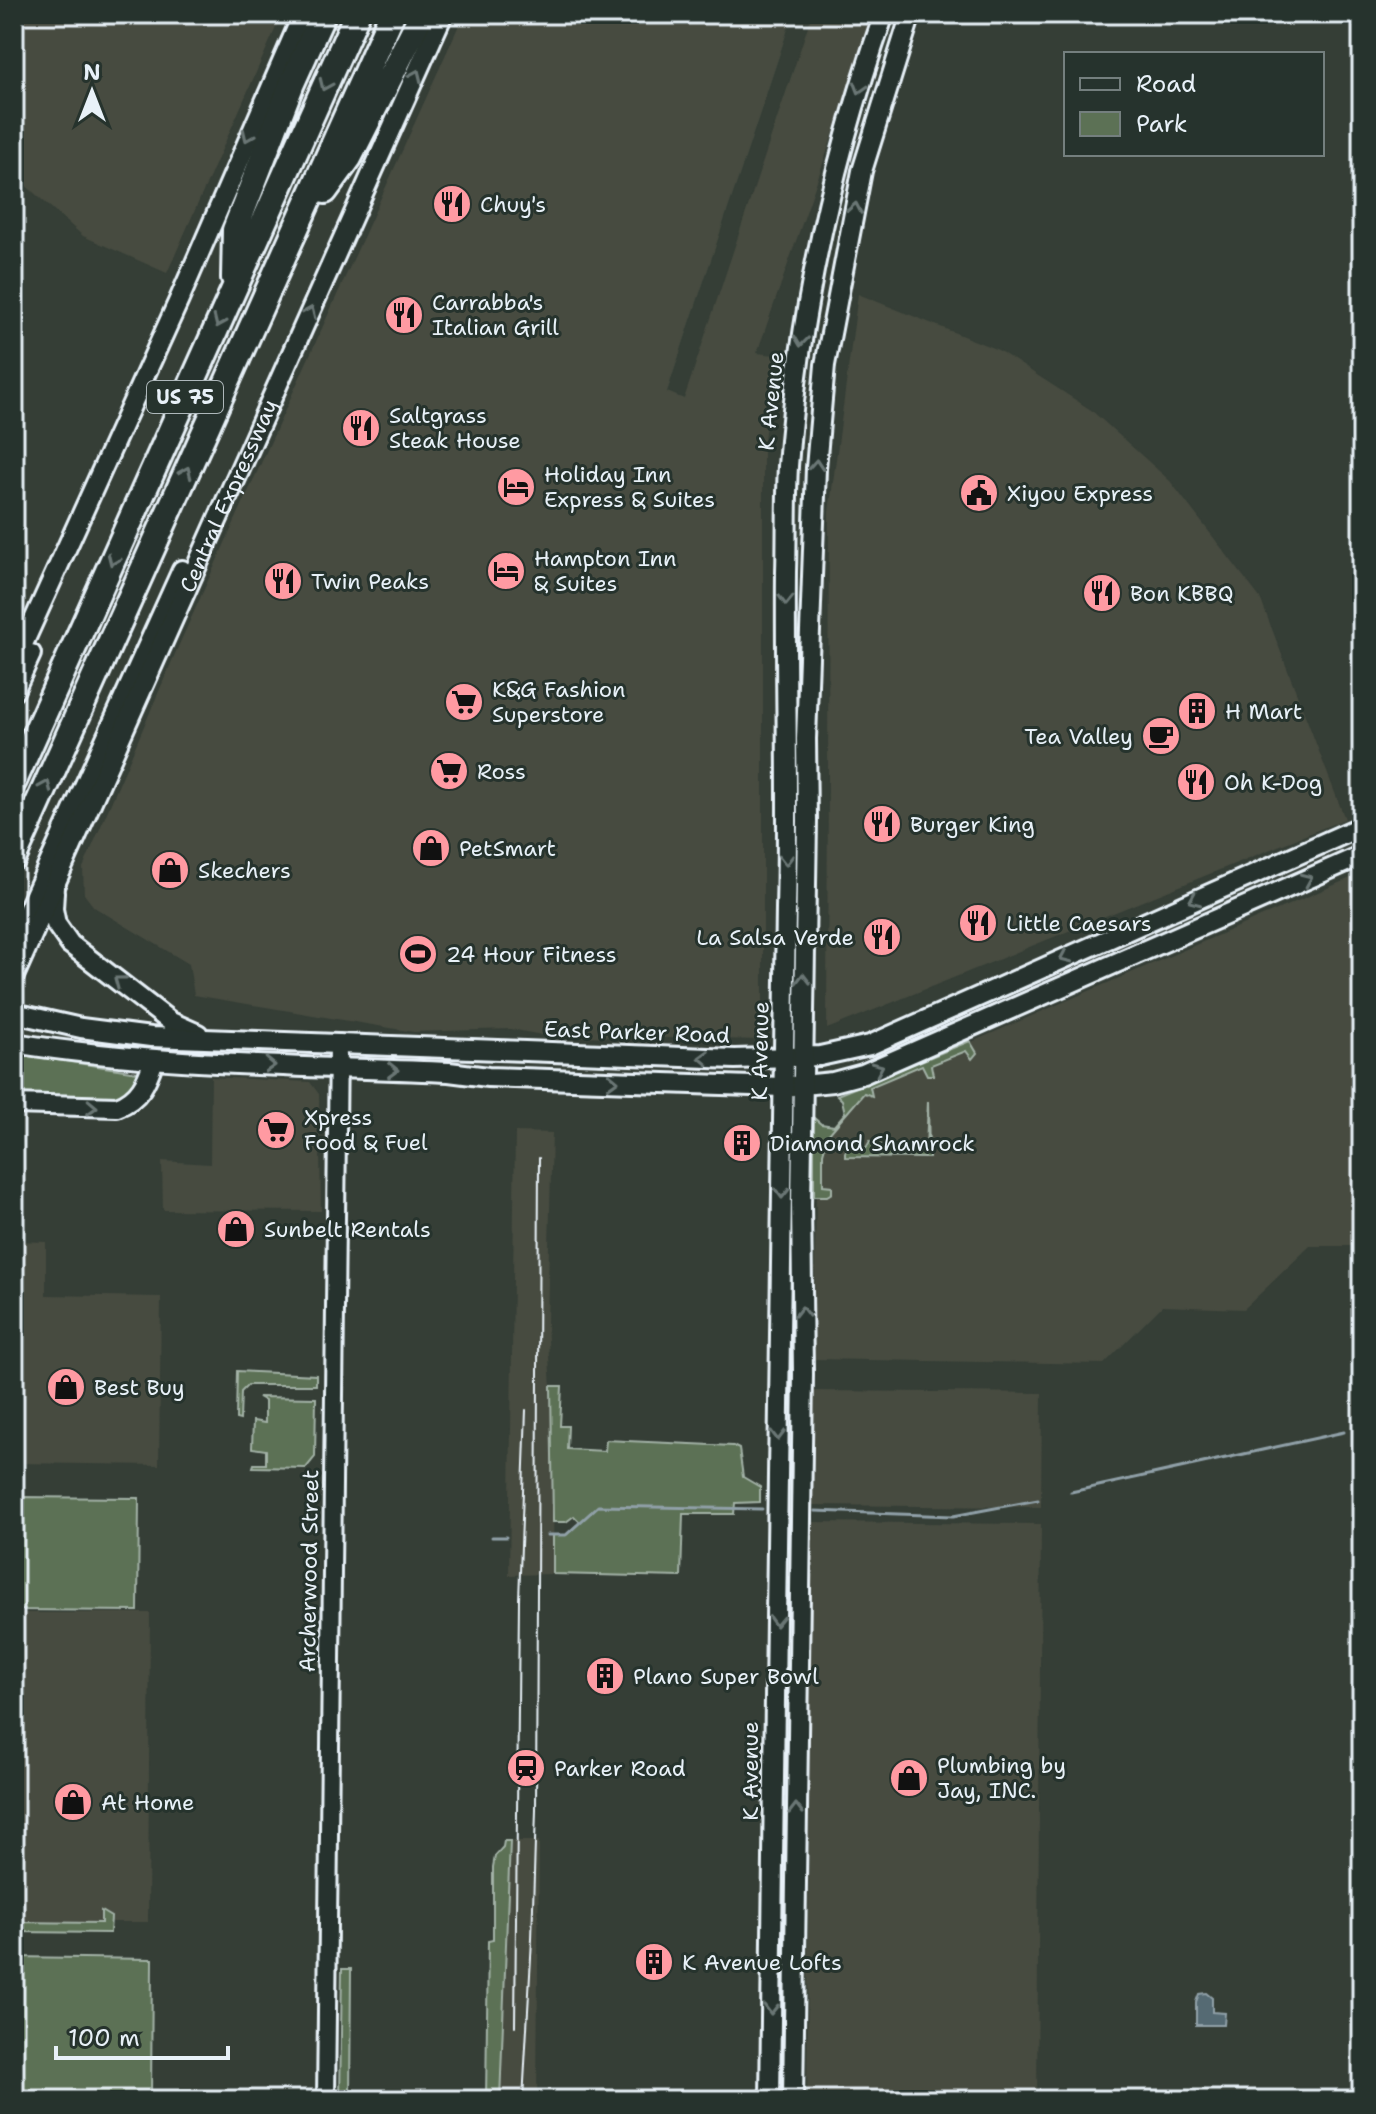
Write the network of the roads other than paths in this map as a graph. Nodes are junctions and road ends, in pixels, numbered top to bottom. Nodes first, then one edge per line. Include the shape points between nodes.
1 (303, 14) edge
2 (323, 14) edge
3 (357, 14) edge
4 (392, 14) edge
5 (422, 14) edge
6 (443, 14) edge
7 (884, 14) edge
8 (911, 14) edge
9 (297, 229) junction
10 (234, 288) junction
11 (278, 383) junction
12 (96, 485) junction
13 (787, 505) junction
14 (814, 506) junction
15 (14, 664) edge
16 (14, 691) edge
17 (785, 739) junction
18 (806, 739) junction
19 (14, 781) edge
20 (1362, 826) edge
21 (1362, 855) edge
22 (14, 857) edge
23 (1243, 879) junction
24 (55, 881) junction
25 (1253, 903) junction
26 (14, 941) edge
27 (1102, 941) junction
28 (1112, 964) junction
29 (14, 976) edge
30 (965, 1002) junction
31 (14, 1013) edge
32 (974, 1025) junction
33 (214, 1040) junction
34 (14, 1043) edge
35 (338, 1043) junction
36 (490, 1051) junction
37 (803, 1057) junction
38 (782, 1059) junction
39 (154, 1060) junction
40 (338, 1067) junction
41 (488, 1077) junction
42 (802, 1085) junction
43 (782, 1087) junction
44 (14, 1104) edge
45 (800, 1542) junction
46 (778, 1543) junction
47 (774, 1695) junction
48 (797, 1695) junction
49 (774, 1875) junction
50 (796, 1875) junction
51 (326, 2100) edge
52 (770, 2100) edge
53 (793, 2100) edge

1 -> 12 main road
2 - 10 highway via 235,230
3 -> 10 highway, US 75
4 - 9 highway, US 75
5 - 9 highway via 349,158
11 -> 6 main road, Central Expressway
7 -> 13 main road, K Avenue via 835,173 813,269 791,429
14 -> 8 main road, K Avenue via 825,365 862,171
22 -> 9 highway, US 75
10 -> 19 highway, US 75
11 - 24 main road, Central Expressway
11 - 26 main road via 165,605
12 - 15 main road
12 - 16 main road via 83,531
13 - 14 main road
13 -> 17 main road, K Avenue
14 - 18 main road, K Avenue
17 - 18 main road
17 -> 38 main road, K Avenue
37 -> 18 main road, K Avenue
20 - 23 main road, East Parker Road
25 -> 21 main road
23 - 25 main road
23 -> 27 main road, East Parker Road
24 - 29 main road, Central Expressway
33 -> 24 main road via 181,1028 70,944 56,924
25 - 28 main road
27 - 28 main road
27 -> 30 main road, East Parker Road
28 - 32 main road
30 - 32 main road
30 - 37 main road, East Parker Road via 870,1045
31 - 33 main road, East Parker Road via 81,1028
42 -> 32 main road via 846,1080
33 - 35 main road, East Parker Road
34 - 39 main road
35 - 36 main road, East Parker Road
35 - 40 street, Archerwood Street
38 -> 36 main road, East Parker Road
36 - 41 main road
37 - 38 main road, East Parker Road
37 - 42 main road, K Avenue
38 - 43 main road, K Avenue
39 -> 40 main road
44 -> 39 main road via 123,1105 144,1086
40 -> 41 main road
40 - 51 street, Archerwood Street
41 -> 43 main road
42 - 43 main road
45 -> 42 main road, K Avenue
43 -> 46 main road, K Avenue
45 - 46 main road
45 - 48 main road, K Avenue
46 -> 47 main road, K Avenue
47 - 48 main road
47 - 49 main road, K Avenue
50 -> 48 main road, K Avenue
49 - 50 main road
49 -> 52 main road, K Avenue
50 - 53 main road, K Avenue

